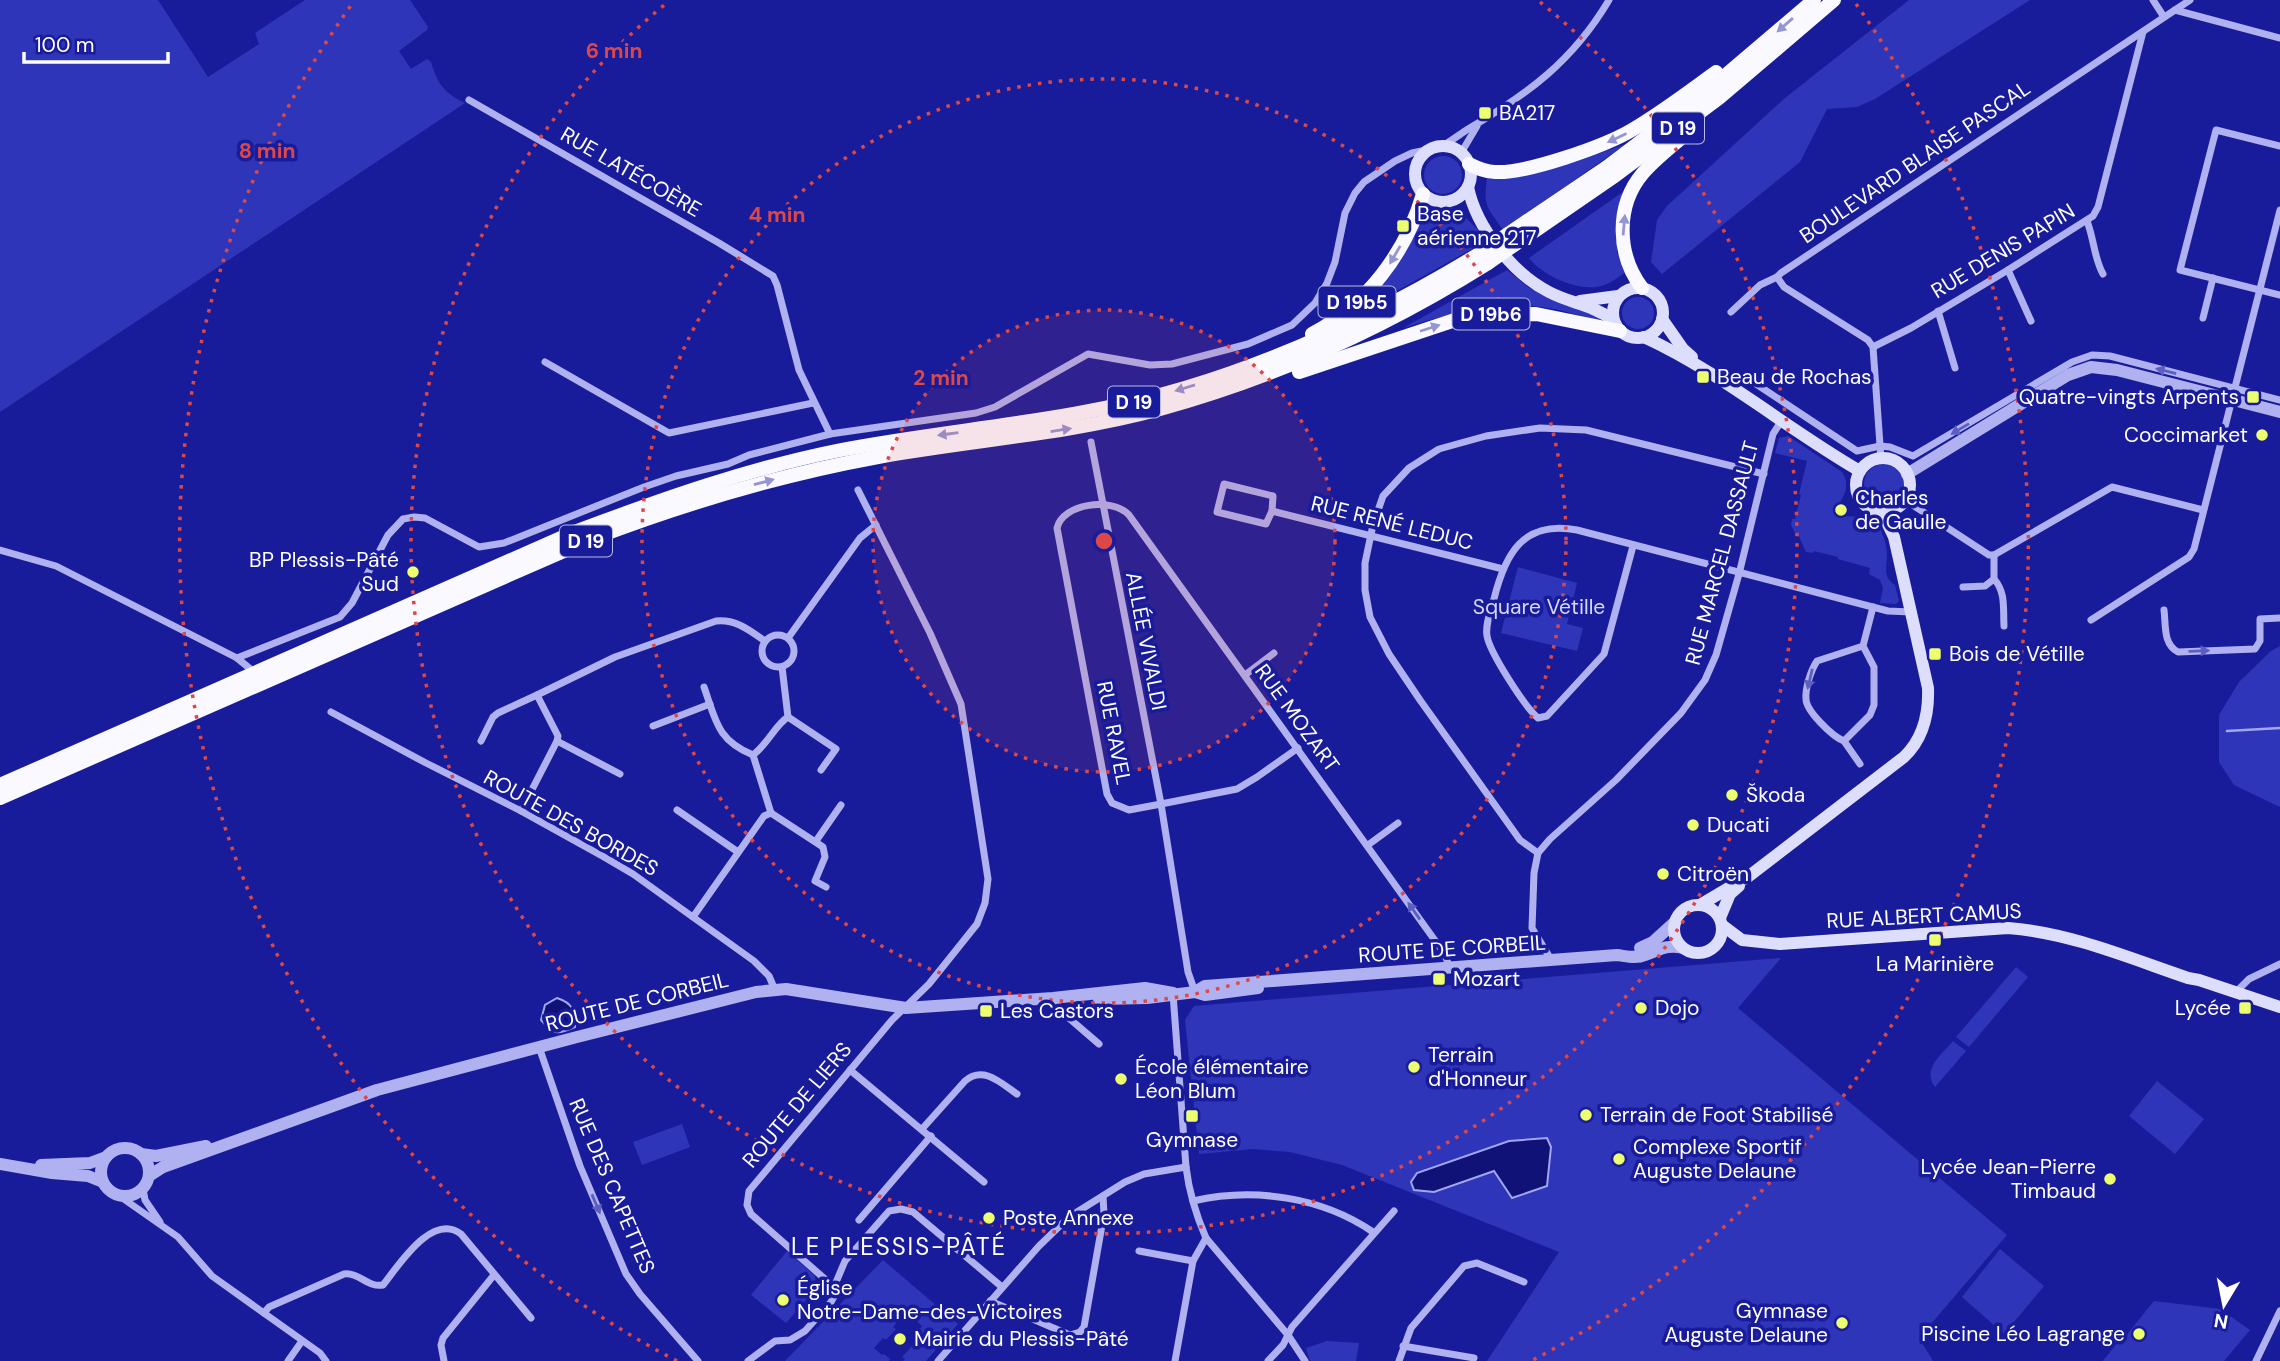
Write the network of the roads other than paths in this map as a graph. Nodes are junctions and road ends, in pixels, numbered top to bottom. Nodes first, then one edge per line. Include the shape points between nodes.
1 (1609, 0) edge
2 (1814, 0) edge
3 (1833, 0) edge
4 (1845, 0) edge
5 (2153, 0) edge
6 (2190, 0) edge
7 (2175, 10) junction
8 (2164, 17) junction
9 (2143, 31) junction
10 (2280, 38) edge
11 (1757, 50) junction
12 (469, 100) dead end
13 (1477, 126) junction
14 (2280, 146) edge
15 (1436, 148) junction
16 (1465, 158) junction
17 (1468, 187) junction
18 (1423, 194) junction
19 (1448, 202) junction
20 (2280, 211) edge
21 (1478, 219) junction
22 (2087, 221) junction
23 (1511, 240) junction
24 (1483, 258) junction
25 (2008, 270) junction
26 (2103, 274) dead end
27 (1777, 277) junction
28 (2213, 278) junction
29 (1642, 288) junction
30 (2260, 290) junction
31 (2280, 295) edge
32 (1618, 296) junction
33 (1576, 301) junction
34 (1731, 312) dead end
35 (1938, 312) junction
36 (2203, 318) dead end
37 (1662, 319) junction
38 (2031, 321) dead end
39 (1616, 326) junction
40 (1644, 337) junction
41 (1873, 347) junction
42 (545, 362) dead end
43 (1250, 367) junction
44 (1955, 368) dead end
45 (1712, 374) junction
46 (1726, 383) junction
47 (2233, 394) junction
48 (1207, 395) junction
49 (2280, 400) edge
50 (813, 404) junction
51 (2280, 412) edge
52 (1783, 419) junction
53 (830, 435) junction
54 (1091, 442) dead end
55 (1881, 452) junction
56 (1860, 471) junction
57 (1764, 474) junction
58 (1907, 474) junction
59 (858, 490) dead end
60 (1102, 504) junction
61 (1900, 505) junction
62 (1272, 510) junction
63 (2203, 510) junction
64 (1882, 512) junction
65 (876, 525) junction
66 (1370, 535) junction
67 (1894, 537) junction
68 (1633, 546) junction
69 (0, 550) edge
70 (1994, 555) junction
71 (1503, 569) junction
72 (1739, 573) junction
73 (1994, 579) junction
74 (1963, 587) dead end
75 (1873, 607) junction
76 (2164, 610) dead end
77 (1911, 612) junction
78 (2280, 618) edge
79 (2091, 620) dead end
80 (2004, 626) dead end
81 (789, 638) junction
82 (765, 641) junction
83 (1863, 646) junction
84 (1274, 653) dead end
85 (237, 658) junction
86 (782, 667) junction
87 (255, 673) junction
88 (1245, 675) junction
89 (704, 687) dead end
90 (537, 695) junction
91 (710, 704) junction
92 (331, 712) dead end
93 (788, 717) junction
94 (653, 726) dead end
95 (481, 741) dead end
96 (557, 741) junction
97 (1844, 741) junction
98 (1298, 748) junction
99 (753, 755) junction
100 (1860, 764) dead end
101 (821, 769) dead end
102 (620, 774) dead end
103 (0, 785) edge
104 (0, 798) edge
105 (1161, 804) junction
106 (841, 805) dead end
107 (677, 810) dead end
108 (521, 811) junction
109 (771, 813) junction
110 (1398, 823) dead end
111 (816, 841) junction
112 (1368, 845) junction
113 (738, 852) junction
114 (1538, 853) junction
115 (1749, 876) junction
116 (826, 887) dead end
117 (1700, 905) junction
118 (693, 916) junction
119 (1676, 921) junction
120 (1721, 921) junction
121 (1780, 944) junction
122 (1716, 946) junction
123 (1683, 948) junction
124 (1617, 955) junction
125 (1552, 961) junction
126 (2280, 964) edge
127 (1450, 968) junction
128 (2188, 978) junction
129 (775, 990) junction
130 (1195, 992) junction
131 (2236, 992) junction
132 (1173, 993) junction
133 (1053, 998) junction
134 (2280, 1007) edge
135 (906, 1008) junction
136 (2280, 1014) edge
137 (1099, 1044) dead end
138 (539, 1047) junction
139 (850, 1070) junction
140 (1017, 1094) dead end
141 (922, 1129) junction
142 (931, 1136) junction
143 (242, 1138) junction
144 (141, 1154) junction
145 (106, 1157) junction
146 (5, 1165) edge
147 (1186, 1167) junction
148 (149, 1175) junction
149 (103, 1182) junction
150 (984, 1182) dead end
151 (143, 1189) junction
152 (118, 1195) junction
153 (1103, 1196) junction
154 (1193, 1201) junction
155 (1394, 1211) dead end
156 (859, 1220) dead end
157 (162, 1226) junction
158 (1373, 1233) junction
159 (1206, 1238) junction
160 (1139, 1251) dead end
161 (1193, 1261) junction
162 (494, 1275) junction
163 (1524, 1282) dead end
164 (834, 1287) junction
165 (1002, 1287) junction
166 (990, 1301) junction
167 (2280, 1311) edge
168 (264, 1313) junction
169 (531, 1318) dead end
170 (1288, 1335) junction
171 (302, 1341) junction
172 (1403, 1346) junction
173 (1474, 1358) dead end
174 (288, 1361) edge
175 (326, 1361) edge
176 (444, 1361) edge
177 (698, 1361) edge
178 (748, 1361) edge
179 (938, 1361) edge
180 (1175, 1361) edge
181 (1268, 1361) edge
182 (1305, 1361) edge
183 (1399, 1361) edge
184 (2256, 1361) edge

1 - 13 street via 1592,28 1543,80
2 -> 11 main road, D 19
3 - 23 main road, D 19 via 1719,98 1616,175
29 -> 4 main road via 1627,265 1623,243 1629,195 1642,174
5 - 8 street
6 - 7 street, BOULEVARD BLAISE PASCAL
7 - 8 street, BOULEVARD BLAISE PASCAL
7 - 10 street
8 - 9 street, BOULEVARD BLAISE PASCAL
9 - 22 street, RUE DENIS PAPIN via 2098,207
9 - 27 street, BOULEVARD BLAISE PASCAL
11 -> 16 main road via 1730,61 1634,129 1602,145 1498,173 1482,170
11 - 23 main road, D 19
12 - 50 street, RUE LATÉCOÈRE via 773,276
13 - 15 street
13 - 16 street via 1467,139
14 - 28 street via 2216,130 2180,270
15 - 16 main road via 1451,148
15 - 18 main road via 1417,165 1415,175
15 - 53 street via 1395,161 1364,182 1345,213 1327,284 1308,311 1282,331 1172,365 1088,354 995,407 976,413
16 - 17 main road via 1471,176
17 - 19 main road
17 - 21 main road
18 - 19 main road
18 -> 43 main road, D 19b5 via 1416,218 1373,286 1334,321 1255,357
19 - 21 main road
20 - 30 street
21 - 33 main road via 1522,274 1551,293
22 - 25 street, RUE DENIS PAPIN
22 - 26 street
23 - 24 main road, D 19, bridge
24 - 43 main road, D 19 via 1363,319
24 - 48 main road, D 19 via 1450,287 1362,334 1301,362
25 - 35 street, RUE DENIS PAPIN
25 - 38 street
27 - 34 street, BOULEVARD BLAISE PASCAL via 1760,285
27 - 41 street via 1784,287
28 - 30 street
28 - 36 street
29 - 32 main road
29 - 37 main road via 1661,302
30 - 31 street
30 - 47 street
32 - 33 main road
32 - 39 main road
33 - 39 main road via 1599,310
35 - 41 street, RUE DENIS PAPIN
35 - 44 street
37 - 40 main road via 1652,334
37 - 45 main road via 1683,349
39 - 40 main road via 1631,337
48 -> 39 main road, D 19b6 via 1223,396 1458,319 1536,314
40 - 45 main road
41 - 55 street
42 - 50 street via 669,433
43 -> 87 main road, D 19 via 1093,412 841,450 714,483 577,531
45 - 46 main road
46 - 52 main road
46 - 55 street via 1734,375 1747,378 1857,451
47 - 49 street
47 - 51 street
47 -> 55 street via 2110,356 2092,355 2072,362 1917,455 1890,447
47 - 58 street via 2091,367 2068,375
47 - 63 street
104 -> 48 main road, D 19 via 648,517 823,468 1066,430
50 - 53 street, RUE LATÉCOÈRE
52 - 56 main road
52 - 57 street, RUE MARCEL DASSAULT via 1773,434
53 - 85 street via 665,480 504,543 479,547 425,519 403,519 388,535 340,617
54 - 60 street, ALLÉE VIVALDI
55 - 56 main road
55 - 58 main road
56 - 64 main road via 1856,484 1859,498 1868,508
57 - 66 street via 1586,430 1502,432 1439,449 1409,468 1383,496
57 - 72 street, RUE MARCEL DASSAULT
58 - 61 main road via 1910,486
59 - 65 street, ROUTE DE LIERS
60 - 88 street, RUE MOZART via 1118,506 1129,515
60 - 105 street, ALLÉE VIVALDI
60 - 105 street, RUE RAVEL via 1068,511 1057,528 1107,793 1112,803 1129,810
61 - 64 main road
61 - 67 main road
61 - 70 street
62 - 62 street via 1273,496 1224,484 1217,512 1266,524
62 - 66 street, RUE RENÉ LEDUC
63 - 70 street via 2112,487
63 - 79 street via 2189,557
64 - 67 main road
65 - 81 street via 860,538
65 - 135 street, ROUTE DE LIERS via 961,704 988,879 977,924
66 - 71 street, RUE RENÉ LEDUC
66 - 114 street via 1365,590 1381,641 1520,840
67 - 77 main road
68 - 71 street via 1577,530 1546,528 1521,541
68 - 71 street via 1604,654 1547,716 1538,718 1487,636
68 - 72 street
69 - 85 street via 55,566
70 - 73 street
72 - 75 street
72 - 114 street, RUE MARCEL DASSAULT via 1716,656 1690,703
73 - 74 street via 1985,586
73 - 80 street via 2003,593
75 - 77 street
75 - 83 street
76 -> 78 street via 2167,643 2178,652 2255,649 2260,641 2260,619
77 - 115 main road via 1928,688 1927,713 1916,743
81 - 82 street via 777,635
81 - 86 street via 794,655
82 - 86 street via 762,652 766,662
82 - 90 street via 736,622 716,621 615,657
83 - 97 street via 1874,667 1874,705
83 -> 97 street via 1817,661 1805,699 1821,723
84 - 88 street
85 - 87 street
86 - 93 street
87 - 103 main road, D 19
88 - 98 street, RUE MOZART
89 - 91 street
90 - 95 street via 493,717
90 - 96 street
91 - 94 street
91 - 99 street via 722,735
92 - 108 street, ROUTE DES BORDES
93 - 99 street
93 - 101 street via 836,748
96 - 102 street
96 - 108 street
97 - 100 street
98 - 105 street, RUE RAVEL via 1237,789
98 - 112 street, RUE MOZART
99 - 109 street
105 - 130 street
106 - 111 street
107 - 113 street
108 - 118 street, ROUTE DES BORDES via 633,874
109 - 111 street
109 - 113 street
110 - 112 street
111 - 116 street via 825,852 815,881
127 -> 112 street, RUE MOZART
113 - 118 street
114 - 125 street via 1532,928
115 - 117 main road
115 - 120 main road via 1730,894
117 - 119 main road via 1685,909
117 - 120 main road via 1712,909
118 - 129 street, ROUTE DES BORDES via 754,961
119 - 123 main road via 1675,936
119 - 124 street, ROUTE DE CORBEIL via 1653,942
120 - 121 main road, RUE ALBERT CAMUS via 1742,940
120 - 122 main road
121 - 122 main road, RUE ALBERT CAMUS via 1766,948
121 - 128 main road, RUE ALBERT CAMUS via 2026,929 2085,942
122 - 123 main road via 1702,953
123 - 124 street, ROUTE DE CORBEIL via 1666,946 1643,956
124 - 125 street, ROUTE DE CORBEIL
125 - 127 street, ROUTE DE CORBEIL
126 - 131 street via 2249,979
127 - 130 street, ROUTE DE CORBEIL via 1290,980 1205,995
128 - 131 main road, RUE ALBERT CAMUS
128 - 136 main road, RUE ALBERT CAMUS
129 - 135 street, ROUTE DE CORBEIL
129 - 138 street, ROUTE DE CORBEIL
130 - 132 street, ROUTE DE CORBEIL
131 - 134 main road, RUE ALBERT CAMUS
132 - 133 street, ROUTE DE CORBEIL via 1145,988
132 - 147 street
133 - 135 street, ROUTE DE CORBEIL
133 - 137 street via 1063,1013
135 - 139 street, ROUTE DE LIERS
138 - 143 street, ROUTE DE CORBEIL via 377,1090
138 -> 177 street, RUE DES CAPETTES via 570,1141 626,1274
139 - 141 street
139 - 164 street, ROUTE DE LIERS via 753,1184 747,1198 751,1213
140 - 141 street via 988,1075 972,1076
141 - 142 street
142 - 150 street
142 - 156 street
143 - 144 street, ROUTE DE CORBEIL via 156,1156
143 - 148 street, ROUTE DE CORBEIL
144 - 145 street via 119,1149
144 - 148 street
145 - 146 street via 79,1164
145 - 149 street
146 - 149 street
147 - 153 street via 1144,1174
147 - 154 street
148 - 151 street
149 - 152 street
151 - 152 street
151 - 157 street
152 - 157 street
153 - 165 street via 1060,1225
153 - 166 street via 1104,1214 1080,1332 1070,1335
154 - 158 street via 1271,1195 1327,1208
154 - 159 street
155 - 158 street
157 - 168 street via 188,1247 212,1276
158 - 170 street
159 - 161 street
159 - 170 street
160 - 161 street
161 - 180 street
162 - 168 street via 461,1234 445,1227 420,1239 383,1285 344,1274
162 - 169 street
162 - 176 street via 443,1338
163 - 172 street via 1477,1264 1464,1266 1411,1328
164 - 165 street via 845,1261 889,1211 901,1209 913,1212
164 - 178 street via 831,1302 806,1331 775,1341
165 - 166 street
166 - 179 street
167 - 184 street
168 - 171 street
170 - 181 street
170 - 182 street
171 - 174 street
171 - 175 street
172 - 173 street
172 - 183 street

